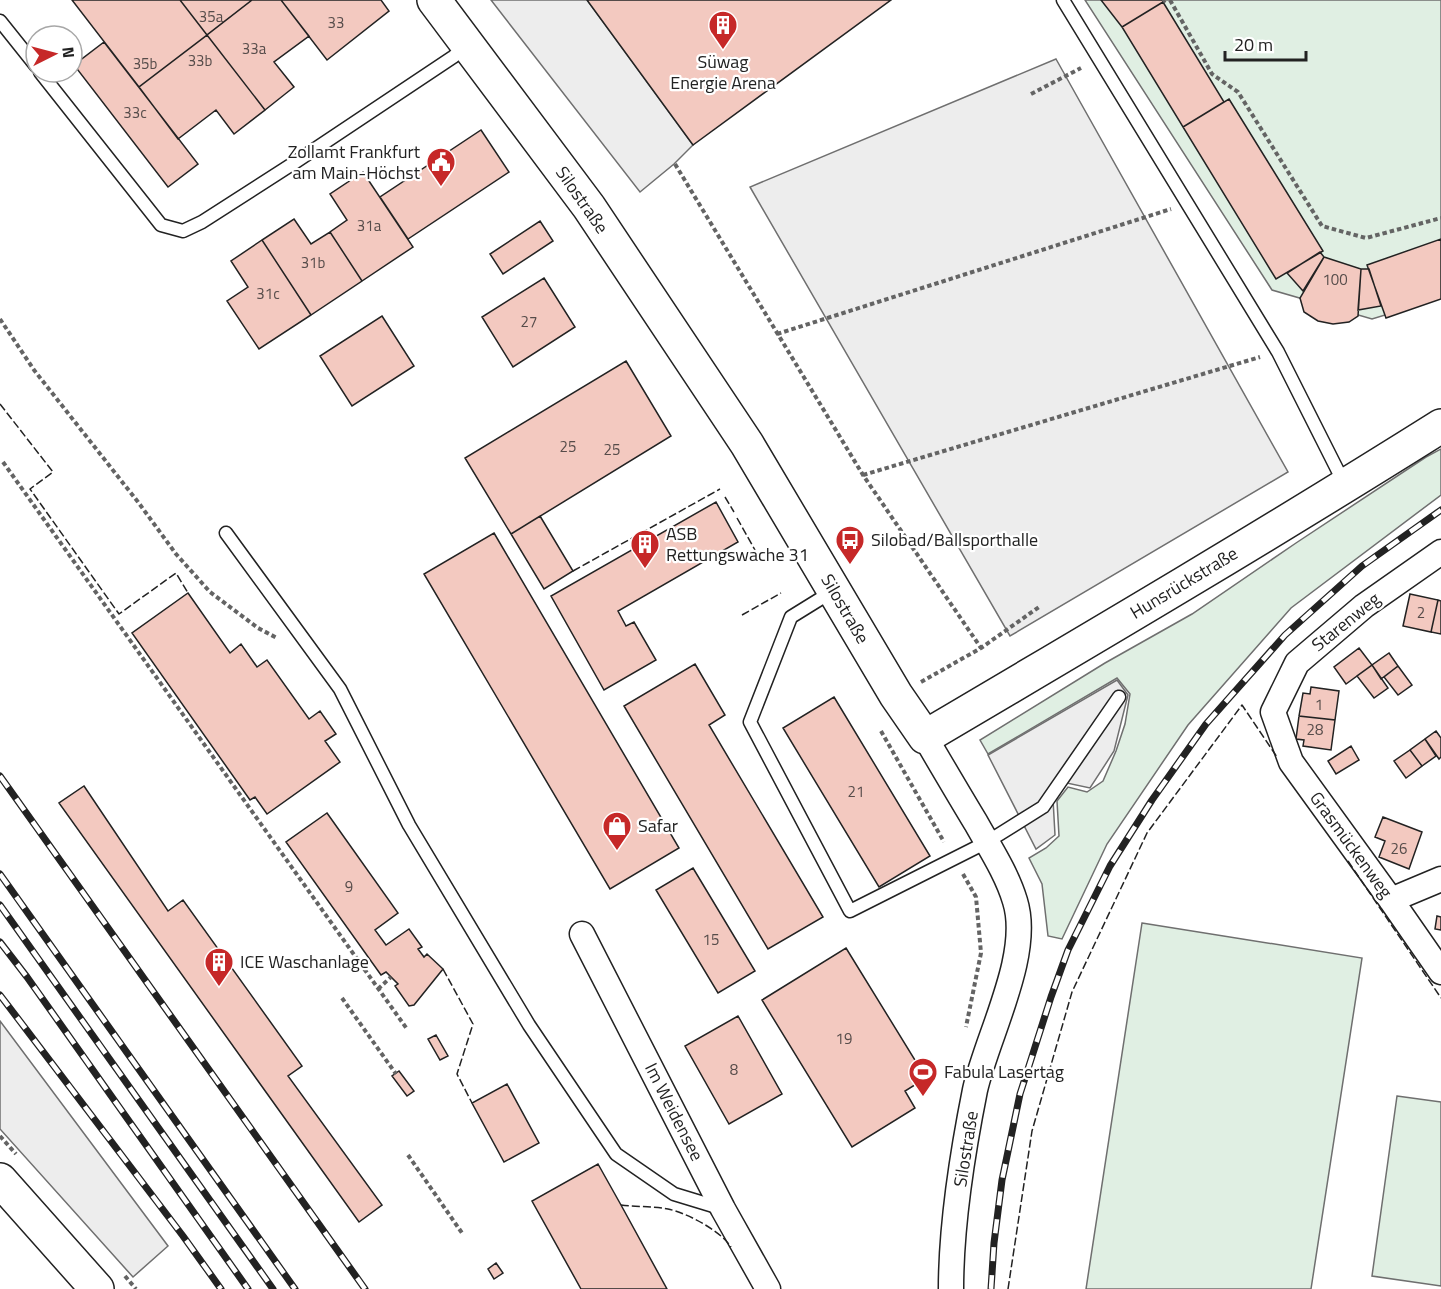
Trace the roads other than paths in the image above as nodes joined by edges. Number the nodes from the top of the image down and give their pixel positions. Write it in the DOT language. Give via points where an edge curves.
graph roads {
  1 [pos="434,0"];
  2 [pos="1063,0"];
  3 [pos="0,21"];
  4 [pos="468,45"];
  5 [pos="24,51"];
  6 [pos="49,84"];
  7 [pos="1441,426"];
  8 [pos="1346,486"];
  9 [pos="226,532"];
  10 [pos="1439,556"];
  11 [pos="834,591"];
  12 [pos="1119,697"];
  13 [pos="1273,712"];
  14 [pos="925,737"];
  15 [pos="987,842"];
  16 [pos="1441,879"];
  17 [pos="1391,900"];
  18 [pos="582,934"];
  19 [pos="1441,972"];
  20 [pos="0,1180"];
  21 [pos="723,1209"];
  22 [pos="97,1289"];
  23 [pos="768,1289"];
  24 [pos="951,1289"];
  1 -- 4 [label="main road, Silostraße"];
  2 -- 8 [label="lane" via="1278,352"];
  3 -- 5 [label="lane"];
  4 -- 6 [label="lane" via="297,161 183,231 161,225"];
  4 -- 11 [label="main road, Silostraße" via="589,207 747,444"];
  7 -- 8 [label="main road, Hunsrückstraße"];
  8 -- 14 [label="main road, Hunsrückstraße"];
  9 -- 21 [label="lane" via="340,689 409,825 529,1025 616,1154 674,1194"];
  10 -- 13 [label="street, Starenweg" via="1364,606 1297,663"];
  11 -- 14 [label="main road, Silostraße"];
  11 -- 15 [label="lane" via="791,617 750,722 850,911"];
  12 -- 15 [label="lane" via="1043,807"];
  13 -- 17 [label="street, Grasmückenweg" via="1291,762"];
  14 -- 15 [label="street, Silostraße"];
  15 -- 24 [label="street, Silostraße" via="1016,902 1017,950 976,1088 960,1180"];
  16 -- 17 [label="street"];
  17 -- 19 [label="street, Grasmückenweg"];
  18 -- 21 [label="street, Im Weidensee"];
  20 -- 22 [label="main road"];
  21 -- 23 [label="street, Im Weidensee"];
}
